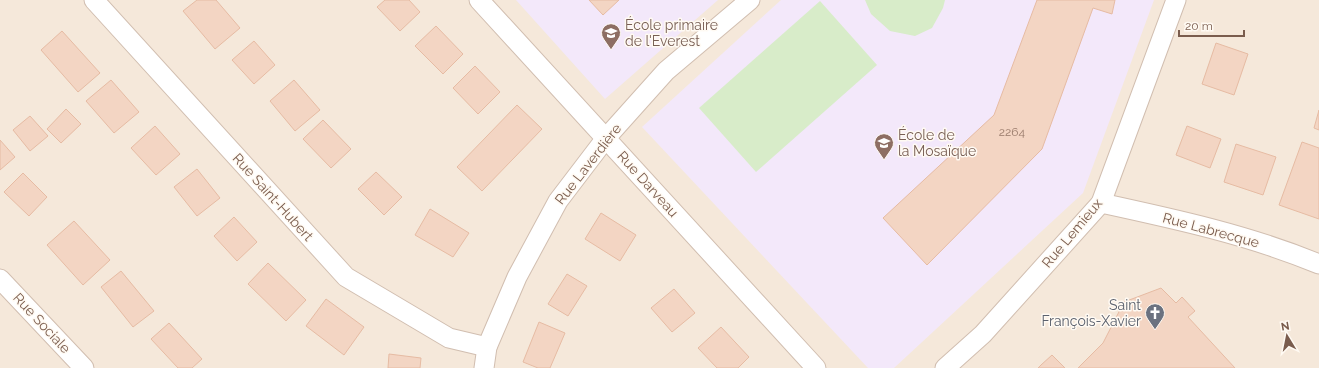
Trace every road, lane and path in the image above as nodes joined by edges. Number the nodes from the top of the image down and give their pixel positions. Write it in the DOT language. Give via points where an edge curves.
graph roads {
  1 [pos="94,0"];
  2 [pos="479,0"];
  3 [pos="750,0"];
  4 [pos="1176,0"];
  5 [pos="606,138"];
  6 [pos="1101,203"];
  7 [pos="1319,264"];
  8 [pos="0,278"];
  9 [pos="487,347"];
  10 [pos="84,368"];
  11 [pos="484,368"];
  12 [pos="816,368"];
  13 [pos="945,368"];
  1 -- 9 [label="street, Rue Saint-Hubert" via="346,277 449,338"];
  2 -- 5 [label="street, Rue Darveau"];
  3 -- 5 [label="street, Rue Laverdière" via="666,71"];
  4 -- 6 [label="street, Rue Lemieux"];
  5 -- 9 [label="street, Rue Laverdière" via="558,201 517,277"];
  5 -- 12 [label="street, Rue Darveau"];
  6 -- 7 [label="street, Rue Labrecque" via="1206,226 1293,253"];
  6 -- 13 [label="street, Rue Lemieux" via="983,334"];
  8 -- 10 [label="street, Rue Sociale"];
  9 -- 11 [label="street, Rue Laverdière"];
}
